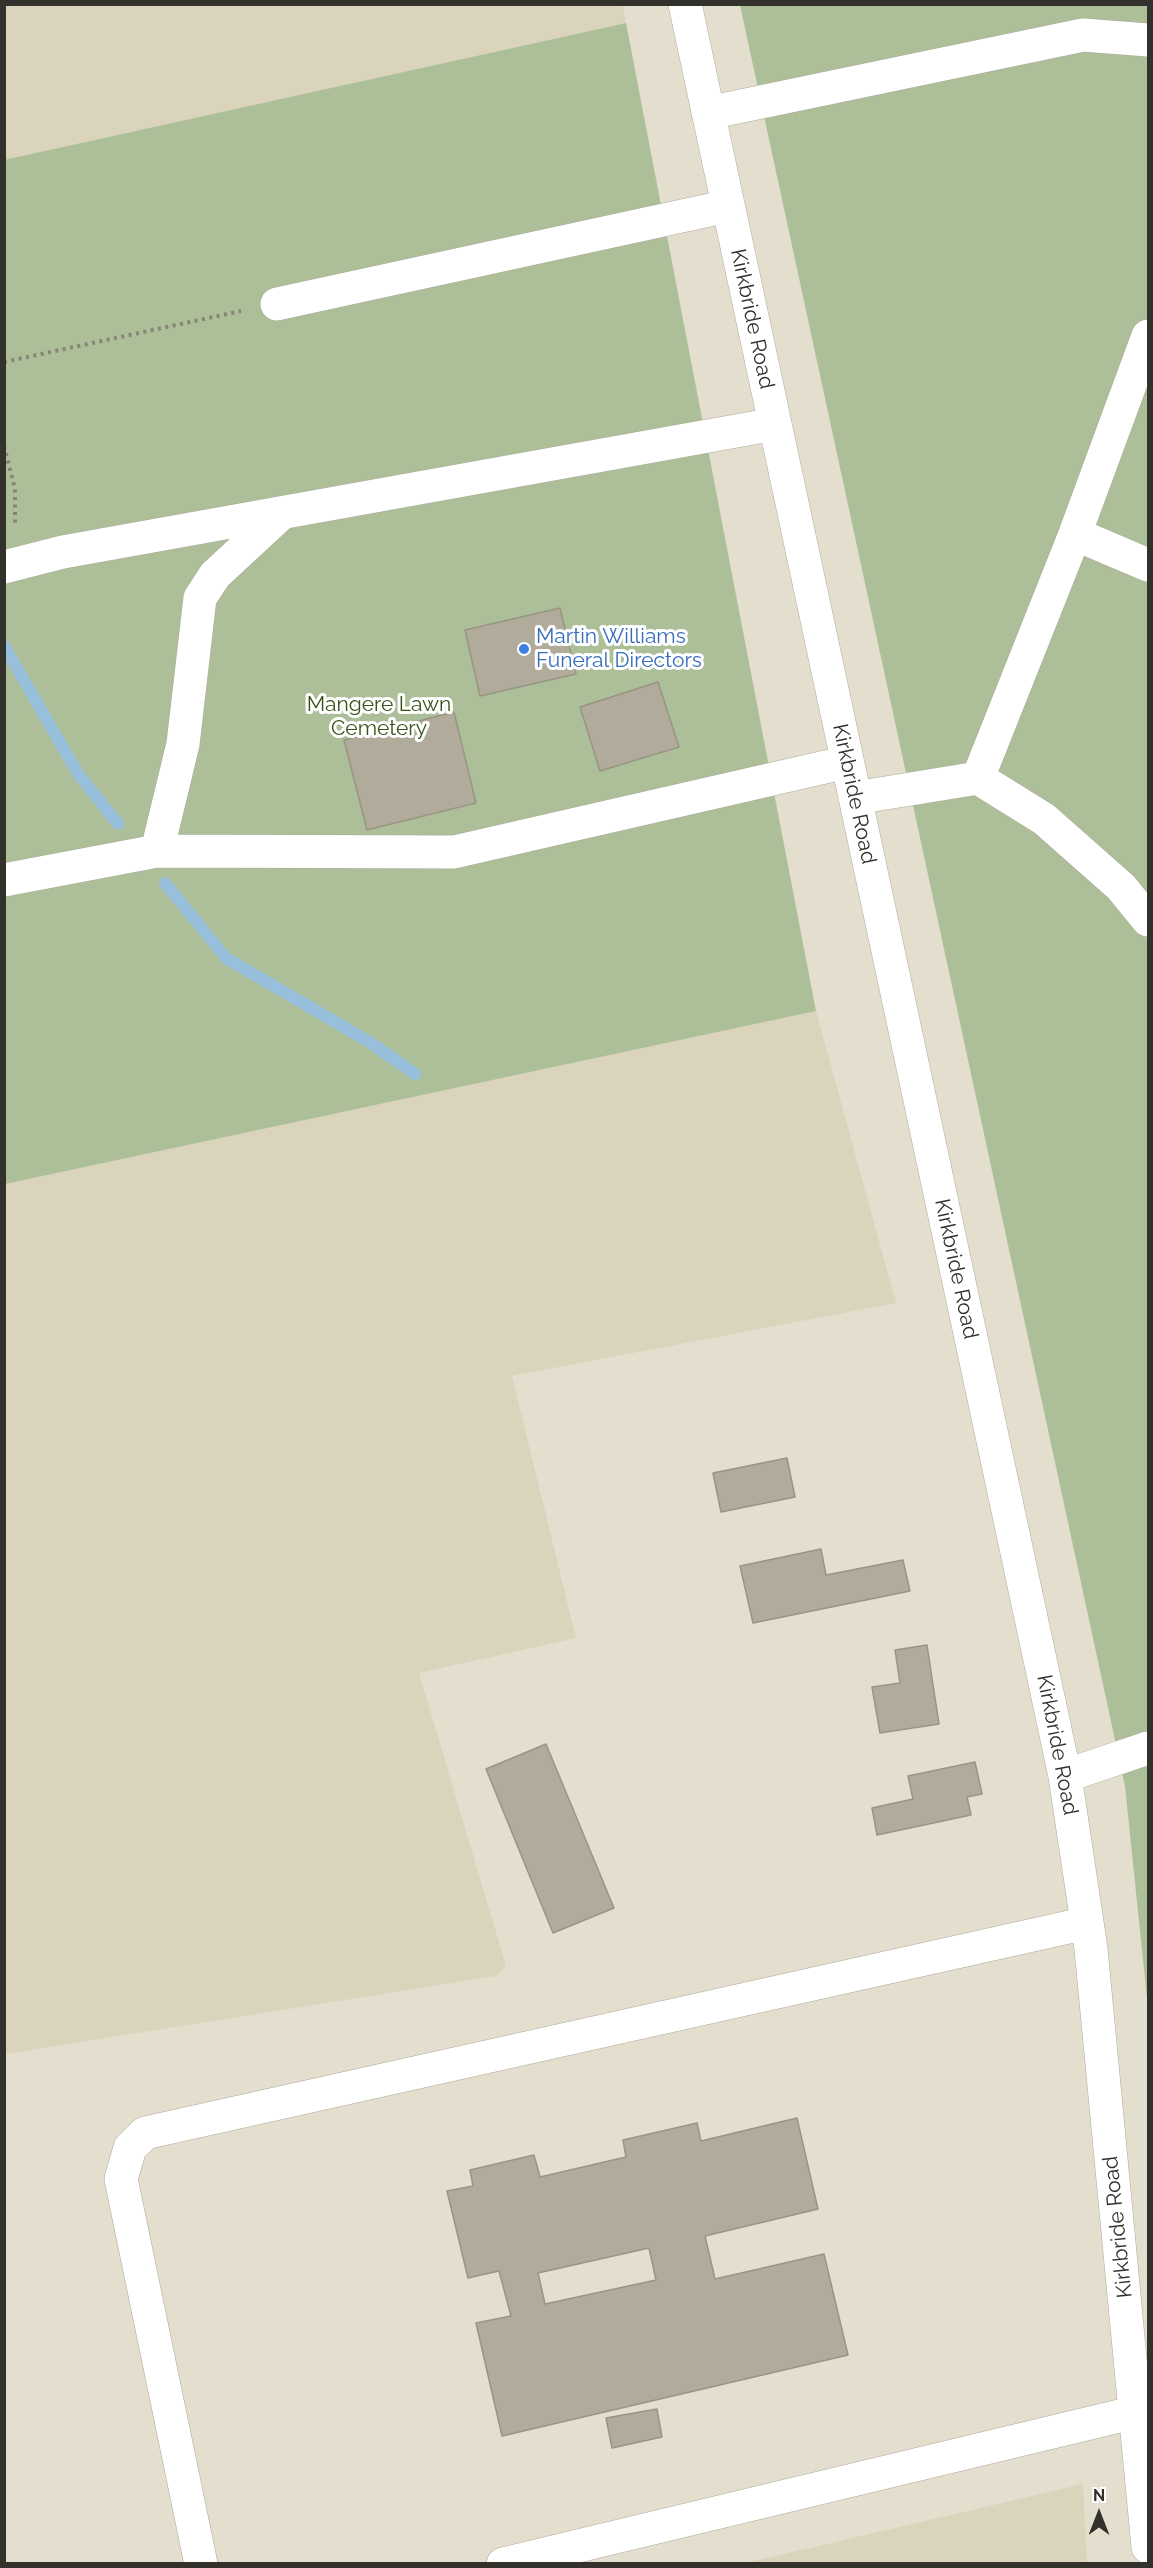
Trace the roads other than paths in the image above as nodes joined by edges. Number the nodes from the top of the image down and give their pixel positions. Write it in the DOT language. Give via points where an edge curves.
graph roads {
  1 [pos="685,4"];
  2 [pos="1149,40"];
  3 [pos="708,113"];
  4 [pos="728,206"];
  5 [pos="277,304"];
  6 [pos="1149,336"];
  7 [pos="775,424"];
  8 [pos="282,513"];
  9 [pos="1075,534"];
  10 [pos="1149,565"];
  11 [pos="8,567"];
  12 [pos="847,762"];
  13 [pos="978,778"];
  14 [pos="855,798"];
  15 [pos="157,851"];
  16 [pos="4,880"];
  17 [pos="1149,920"];
  18 [pos="1149,1748"];
  19 [pos="1065,1776"];
  20 [pos="1087,1923"];
  21 [pos="1136,2412"];
  22 [pos="1149,2547"];
  23 [pos="201,2564"];
  24 [pos="503,2564"];
  1 -- 3 [label="street, Kirkbride Road"];
  2 -- 3 [label="street" via="1083,35"];
  3 -- 4 [label="street, Kirkbride Road"];
  4 -- 5 [label="street"];
  4 -- 7 [label="street, Kirkbride Road"];
  6 -- 9 [label="street"];
  7 -- 8 [label="street"];
  7 -- 12 [label="street, Kirkbride Road"];
  8 -- 11 [label="street" via="63,552"];
  8 -- 15 [label="street" via="216,575 200,598 183,744"];
  9 -- 10 [label="street"];
  9 -- 13 [label="street"];
  12 -- 14 [label="street, Kirkbride Road"];
  12 -- 15 [label="street" via="454,852"];
  13 -- 14 [label="street"];
  13 -- 17 [label="street" via="1044,819 1121,887"];
  14 -- 19 [label="street, Kirkbride Road"];
  15 -- 16 [label="street"];
  18 -- 19 [label="street"];
  19 -- 20 [label="street, Kirkbride Road"];
  20 -- 21 [label="street, Kirkbride Road"];
  20 -- 23 [label="street" via="145,2133 130,2148 121,2179"];
  21 -- 22 [label="street, Kirkbride Road"];
  21 -- 24 [label="street"];
}
